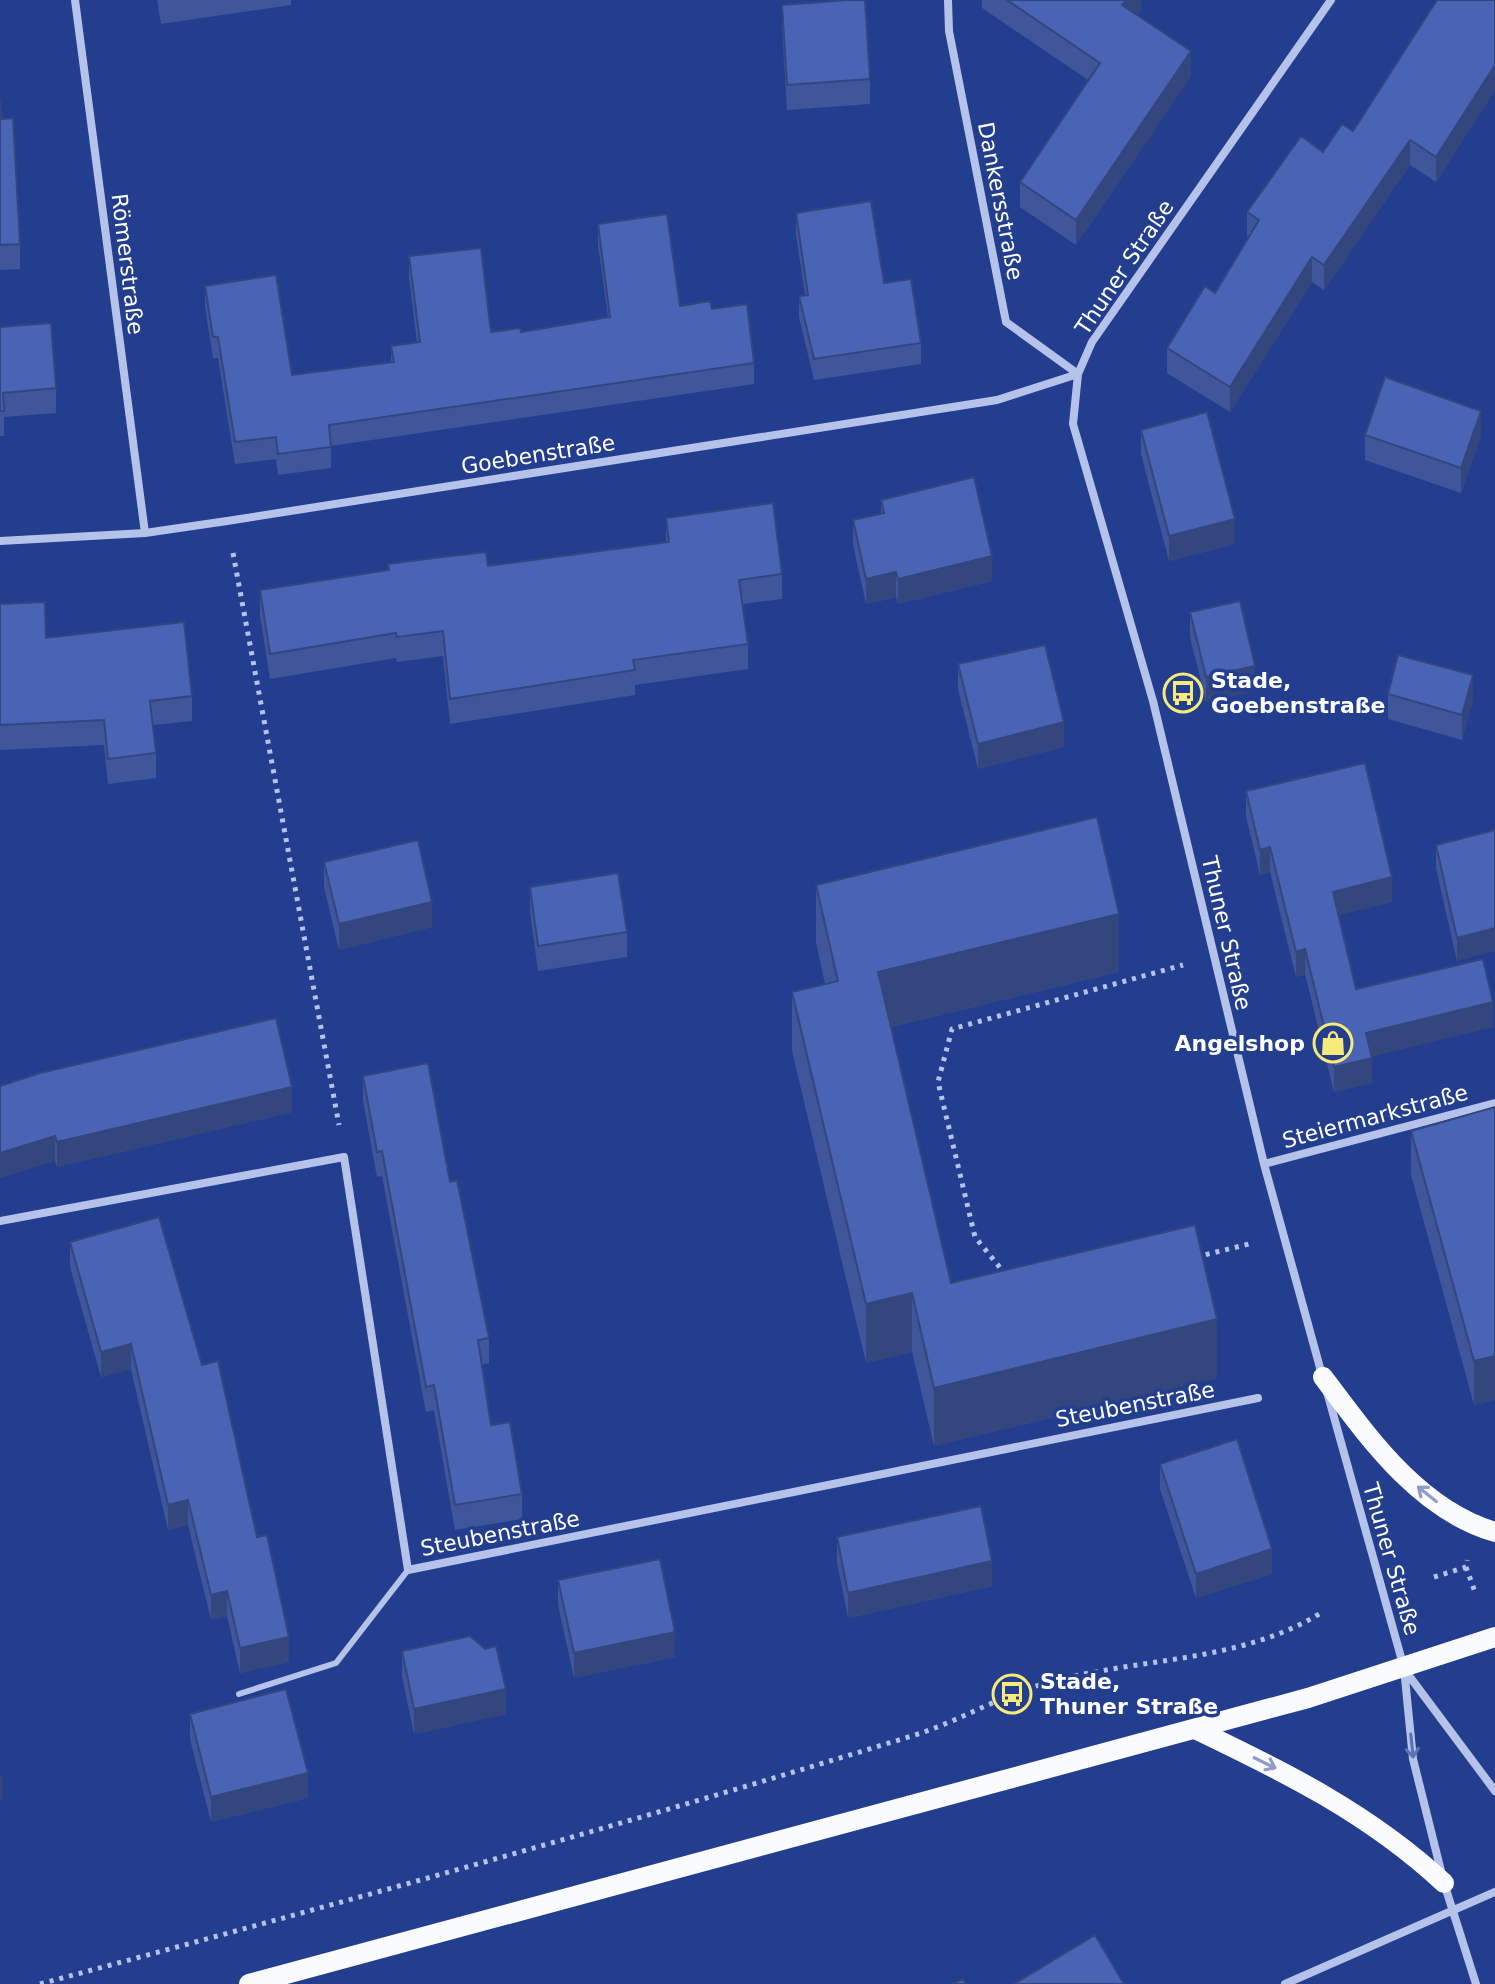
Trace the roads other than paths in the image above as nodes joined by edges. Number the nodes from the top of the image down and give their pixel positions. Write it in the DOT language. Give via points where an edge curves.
graph roads {
  1 [pos="75,0"];
  2 [pos="948,0"];
  3 [pos="1331,0"];
  4 [pos="1078,374"];
  5 [pos="145,533"];
  6 [pos="0,541"];
  7 [pos="1495,1103"];
  8 [pos="1264,1164"];
  9 [pos="0,1221"];
  10 [pos="1323,1377"];
  11 [pos="1258,1398"];
  12 [pos="1495,1532"];
  13 [pos="408,1570"];
  14 [pos="1495,1637"];
  15 [pos="1404,1668"];
  16 [pos="239,1694"];
  17 [pos="1195,1729"];
  18 [pos="1495,1791"];
  19 [pos="1444,1883"];
  20 [pos="1495,1892"];
  21 [pos="1452,1911"];
  22 [pos="249,1984"];
  23 [pos="1285,1984"];
  24 [pos="1476,1984"];
  1 -- 5 [label="street, Römerstraße"];
  2 -- 4 [label="street, Dankersstraße" via="949,31 1006,322"];
  3 -- 4 [label="street, Thuner Straße" via="1092,342"];
  4 -- 5 [label="street, Goebenstraße" via="997,400"];
  4 -- 8 [label="street, Thuner Straße" via="1073,424 1153,701"];
  5 -- 6 [label="street, Goebenstraße"];
  7 -- 8 [label="street, Steiermarkstraße"];
  8 -- 10 [label="street, Thuner Straße"];
  9 -- 13 [label="street, Steubenstraße" via="344,1157"];
  12 -- 10 [label="main road, one-way" via="1437,1502 1398,1470"];
  10 -- 15 [label="street, Thuner Straße"];
  11 -- 13 [label="street, Steubenstraße"];
  13 -- 16 [label="lane" via="336,1663"];
  14 -- 15 [label="main road"];
  15 -- 17 [label="main road"];
  15 -- 18 [label="street"];
  15 -- 19 [label="street, Thuner Straße, one-way" via="1413,1759"];
  17 -- 19 [label="main road, one-way" via="1346,1806 1404,1846"];
  17 -- 22 [label="main road"];
  19 -- 21 [label="street, Thuner Straße"];
  20 -- 21 [label="street"];
  21 -- 23 [label="street"];
  21 -- 24 [label="street, Thuner Straße"];
}
